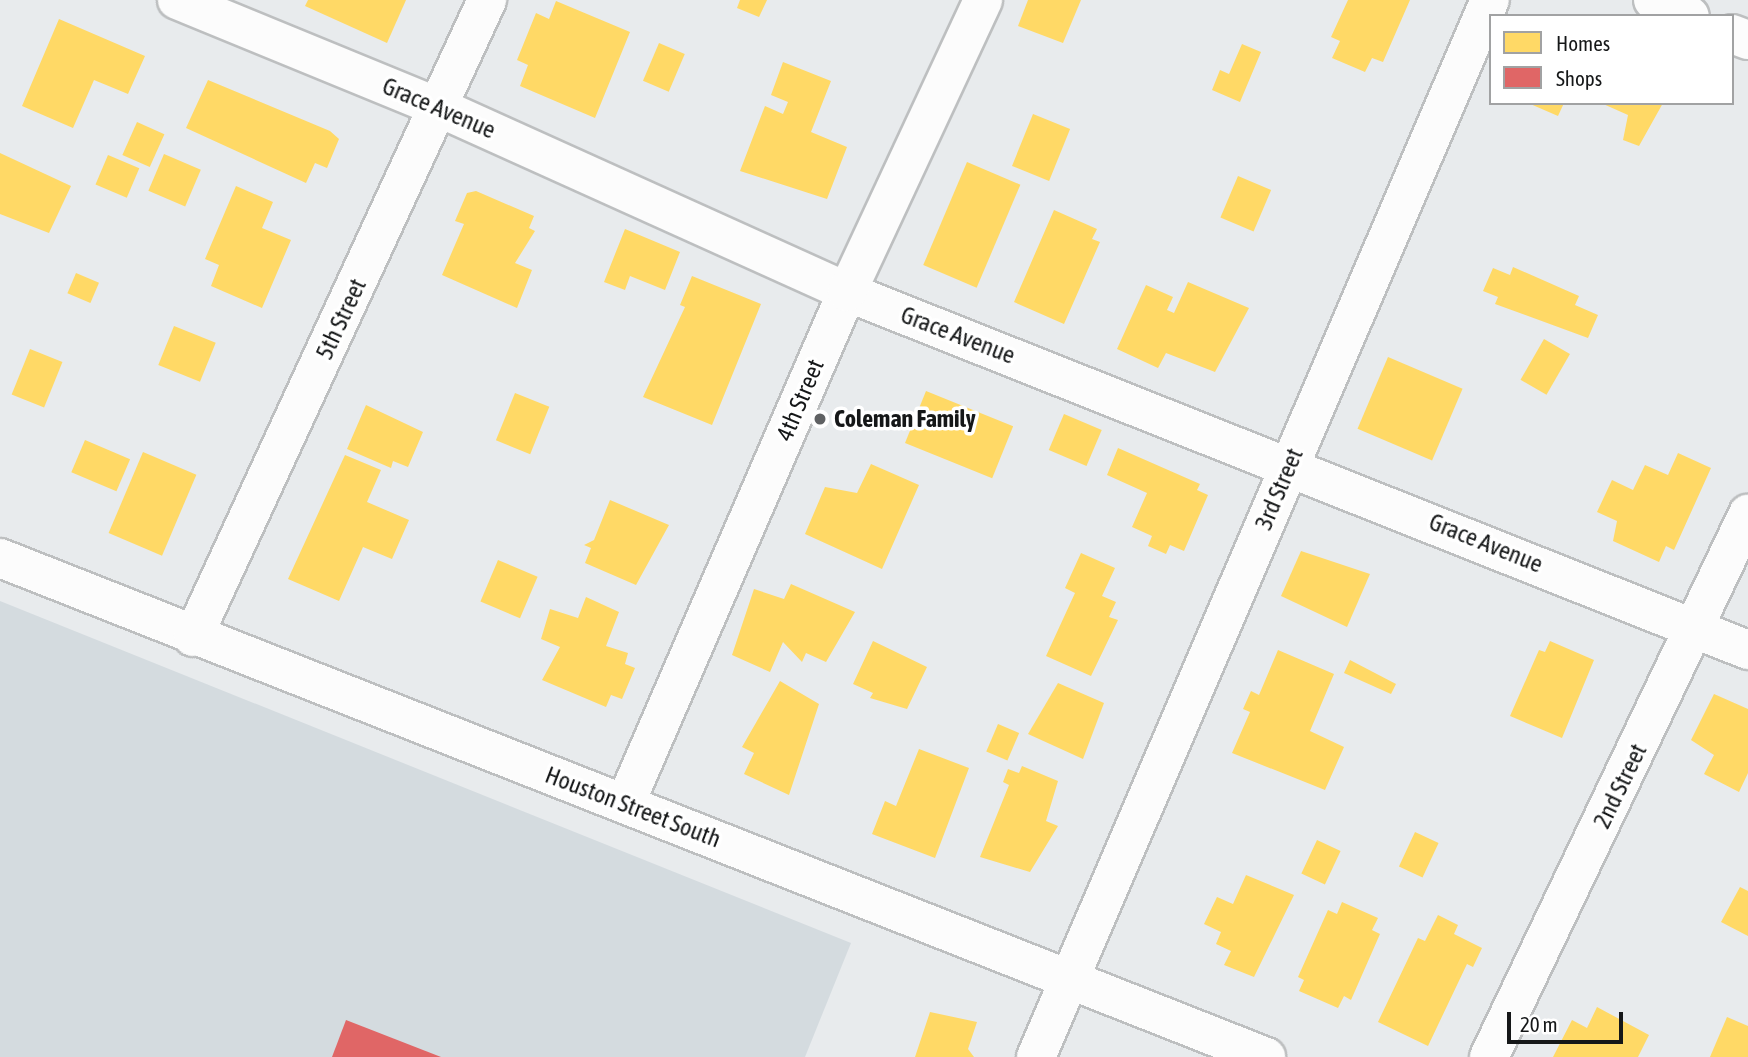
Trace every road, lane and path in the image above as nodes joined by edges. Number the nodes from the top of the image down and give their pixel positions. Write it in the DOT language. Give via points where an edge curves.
graph roads {
  1 [pos="177,0"];
  2 [pos="487,0"];
  3 [pos="983,0"];
  4 [pos="1490,0"];
  5 [pos="1653,0"];
  6 [pos="1685,14"];
  7 [pos="440,108"];
  8 [pos="847,292"];
  9 [pos="1290,463"];
  10 [pos="1748,514"];
  11 [pos="0,558"];
  12 [pos="1697,628"];
  13 [pos="193,637"];
  14 [pos="1748,650"];
  15 [pos="625,804"];
  16 [pos="1068,978"];
  17 [pos="1036,1057"];
  18 [pos="1266,1057"];
  19 [pos="1489,1057"];
  1 -- 7 [label="street, Grace Avenue"];
  2 -- 7 [label="street, 5th Street"];
  3 -- 8 [label="street, 4th Street"];
  4 -- 9 [label="street, 3rd Street"];
  5 -- 6 [label="street"];
  7 -- 8 [label="street, Grace Avenue"];
  7 -- 13 [label="street, 5th Street"];
  8 -- 9 [label="street, Grace Avenue"];
  8 -- 15 [label="street, 4th Street"];
  9 -- 12 [label="street, Grace Avenue"];
  9 -- 16 [label="street, 3rd Street"];
  10 -- 12 [label="street, 2nd Street"];
  11 -- 13 [label="street, Houston Street South"];
  12 -- 14 [label="street, Grace Avenue"];
  12 -- 19 [label="street, 2nd Street"];
  13 -- 15 [label="street, Houston Street South"];
  15 -- 16 [label="street, Houston Street South"];
  16 -- 17 [label="street, 3rd Street"];
  16 -- 18 [label="street, Houston Street South"];
}
